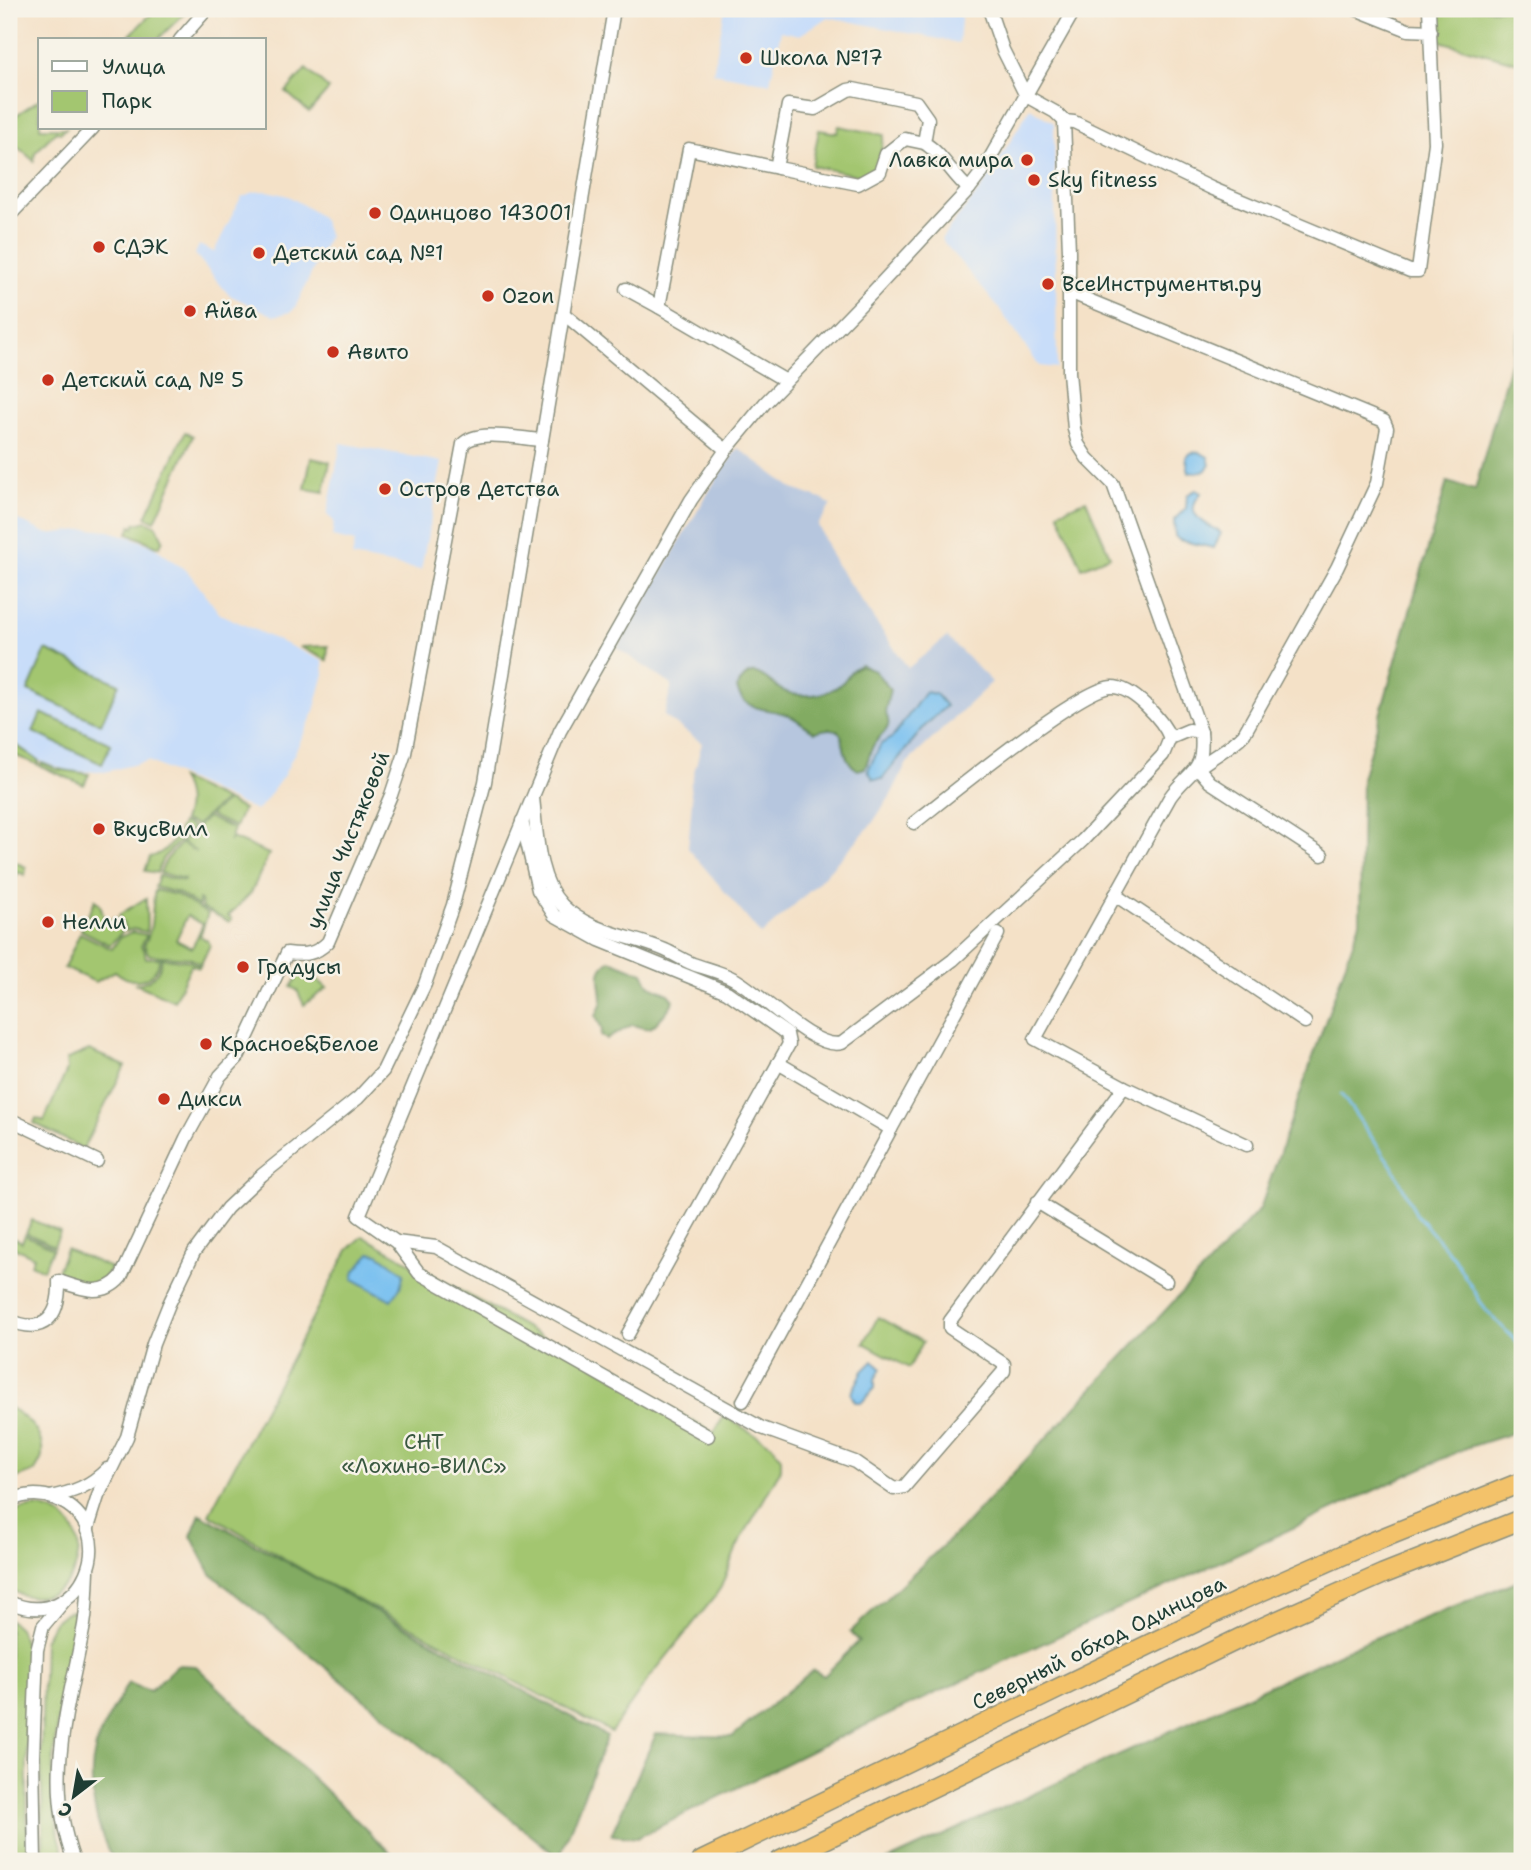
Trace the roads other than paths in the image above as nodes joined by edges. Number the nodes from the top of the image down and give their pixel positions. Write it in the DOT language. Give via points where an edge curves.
graph roads {
  1 [pos="207,9"];
  2 [pos="614,9"];
  3 [pos="989,9"];
  4 [pos="1075,9"];
  5 [pos="1356,9"];
  6 [pos="1429,9"];
  7 [pos="1431,31"];
  8 [pos="182,38"];
  9 [pos="1026,96"];
  10 [pos="1064,121"];
  11 [pos="91,130"];
  12 [pos="923,143"];
  13 [pos="778,167"];
  14 [pos="968,189"];
  15 [pos="9,216"];
  16 [pos="626,289"];
  17 [pos="1069,292"];
  18 [pos="659,307"];
  19 [pos="564,314"];
  20 [pos="786,381"];
  21 [pos="542,440"];
  22 [pos="726,450"];
  23 [pos="1201,732"];
  24 [pos="1170,738"];
  25 [pos="1198,768"];
  26 [pos="532,794"];
  27 [pos="522,821"];
  28 [pos="914,823"];
  29 [pos="1322,855"];
  30 [pos="1115,895"];
  31 [pos="998,934"];
  32 [pos="1305,1022"];
  33 [pos="778,1063"];
  34 [pos="1124,1087"];
  35 [pos="9,1119"];
  36 [pos="891,1129"];
  37 [pos="1247,1145"];
  38 [pos="97,1161"];
  39 [pos="1037,1202"];
  40 [pos="396,1242"];
  41 [pos="1166,1281"];
  42 [pos="9,1320"];
  43 [pos="628,1334"];
  44 [pos="743,1401"];
  45 [pos="708,1436"];
  46 [pos="115,1461"];
  47 [pos="1522,1482"];
  48 [pos="49,1497"];
  49 [pos="9,1501"];
  50 [pos="1522,1518"];
  51 [pos="88,1531"];
  52 [pos="88,1571"];
  53 [pos="65,1600"];
  54 [pos="9,1602"];
  55 [pos="35,1861"];
  56 [pos="74,1861"];
  57 [pos="702,1861"];
  58 [pos="780,1861"];
  1 -- 8 [label="street"];
  2 -- 19 [label="street"];
  3 -- 9 [label="street"];
  4 -- 9 [label="street"];
  5 -- 7 [label="street" via="1408,30"];
  6 -- 7 [label="street"];
  7 -- 10 [label="street" via="1435,144 1418,271 1211,188"];
  9 -- 10 [label="street"];
  9 -- 14 [label="street"];
  10 -- 17 [label="street"];
  11 -- 15 [label="street"];
  12 -- 13 [label="street" via="905,139 886,154 880,172 858,184"];
  12 -- 13 [label="street" via="928,120 916,102 850,89 815,109 788,105"];
  12 -- 14 [label="street"];
  13 -- 18 [label="street" via="689,149"];
  14 -- 20 [label="street"];
  16 -- 18 [label="street"];
  17 -- 23 [label="street" via="1069,372 1076,436 1087,458 1113,484"];
  17 -- 25 [label="street" via="1384,421 1387,428 1377,483 1338,568 1244,734"];
  18 -- 20 [label="street"];
  19 -- 21 [label="street"];
  19 -- 22 [label="street"];
  20 -- 22 [label="street"];
  21 -- 42 [label="street, улица Чистяковой" via="482,435 463,444 405,753 328,943 304,955 287,953 238,1057 220,1076 186,1138 115,1284 95,1291 59,1281 55,1312 44,1324 29,1326"];
  21 -- 46 [label="street" via="485,782 453,905 425,984 383,1071 358,1098 227,1208 194,1252 153,1344 127,1437"];
  22 -- 26 [label="street" via="691,500 572,709"];
  23 -- 24 [label="street" via="1189,730"];
  23 -- 25 [label="street"];
  24 -- 26 [label="street" via="1163,755 1083,840 953,960 836,1044 824,1042 784,1017 738,981 589,923 562,906 546,877"];
  24 -- 28 [label="street" via="1140,699 1114,687 1098,689 1052,718"];
  25 -- 29 [label="street" via="1210,782"];
  25 -- 30 [label="street" via="1170,797"];
  26 -- 27 [label="street"];
  27 -- 33 [label="street" via="538,890 554,915 598,940 727,992 787,1034 789,1044"];
  27 -- 40 [label="street" via="359,1216"];
  30 -- 32 [label="street"];
  30 -- 34 [label="street" via="1035,1040"];
  31 -- 36 [label="street"];
  33 -- 36 [label="street"];
  33 -- 43 [label="street"];
  34 -- 37 [label="street"];
  34 -- 39 [label="street"];
  35 -- 38 [label="street"];
  36 -- 44 [label="street"];
  39 -- 40 [label="street" via="950,1321 950,1328 1003,1364 1004,1371 904,1487 894,1489 855,1462 762,1428 436,1247"];
  39 -- 41 [label="street"];
  40 -- 45 [label="street" via="419,1273"];
  46 -- 48 [label="street" via="83,1488"];
  46 -- 51 [label="street"];
  47 -- 57 [label="highway, Северный обход Одинцова" via="1241,1600"];
  48 -- 49 [label="street" via="31,1495"];
  48 -- 51 [label="street" via="68,1506"];
  50 -- 58 [label="highway" via="1255,1631"];
  51 -- 52 [label="street"];
  52 -- 53 [label="street"];
  52 -- 56 [label="street" via="84,1622 58,1761 62,1820"];
  53 -- 54 [label="street" via="38,1609"];
  53 -- 55 [label="street" via="43,1626 37,1650"];
}
